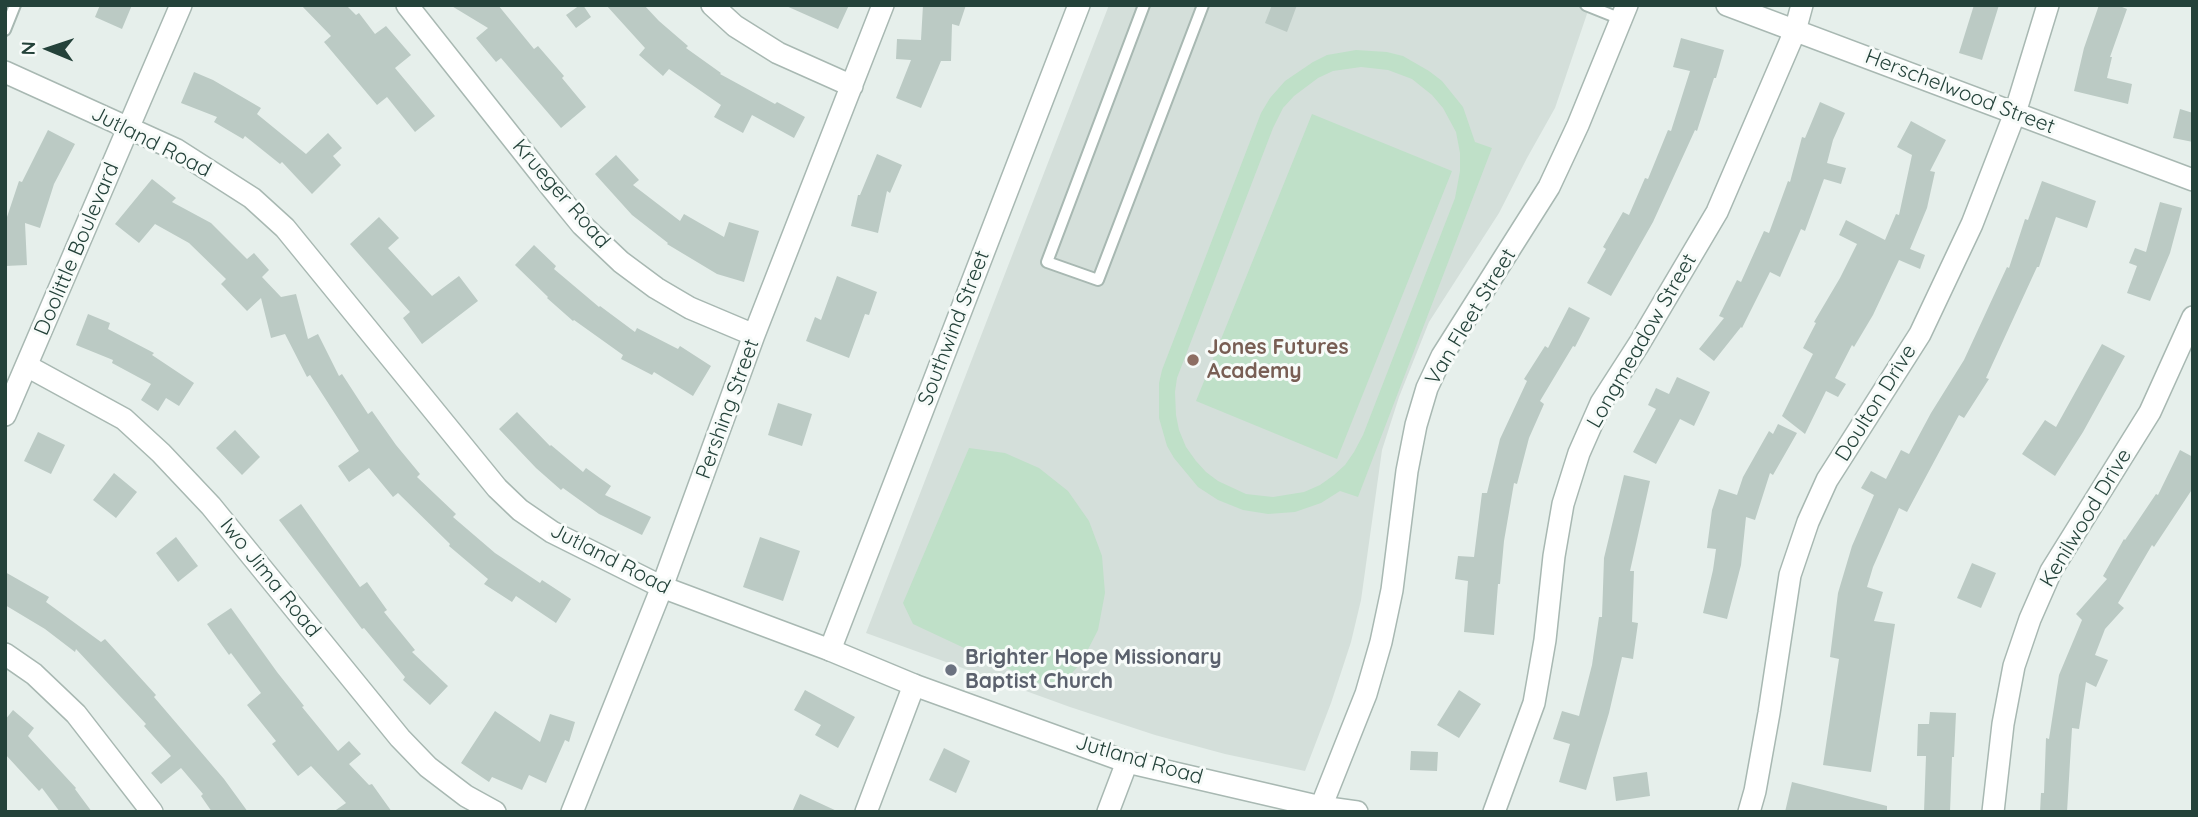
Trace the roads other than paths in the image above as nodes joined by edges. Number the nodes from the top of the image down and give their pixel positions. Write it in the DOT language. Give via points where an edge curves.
graph roads {
  1 [pos="15,5"];
  2 [pos="181,5"];
  3 [pos="407,5"];
  4 [pos="712,5"];
  5 [pos="883,5"];
  6 [pos="1079,5"];
  7 [pos="1144,5"];
  8 [pos="1203,5"];
  9 [pos="1586,5"];
  10 [pos="1727,5"];
  11 [pos="1802,5"];
  12 [pos="2048,5"];
  13 [pos="1624,12"];
  14 [pos="5,30"];
  15 [pos="1795,31"];
  16 [pos="5,72"];
  17 [pos="852,86"];
  18 [pos="2015,113"];
  19 [pos="128,129"];
  20 [pos="2193,180"];
  21 [pos="2193,317"];
  22 [pos="754,335"];
  23 [pos="27,366"];
  24 [pos="5,415"];
  25 [pos="662,587"];
  26 [pos="830,650"];
  27 [pos="5,654"];
  28 [pos="914,685"];
  29 [pos="1127,762"];
  30 [pos="1321,807"];
  31 [pos="152,812"];
  32 [pos="495,812"];
  33 [pos="572,812"];
  34 [pos="866,812"];
  35 [pos="1108,812"];
  36 [pos="1357,812"];
  37 [pos="1494,812"];
  38 [pos="1749,812"];
  39 [pos="1993,812"];
  1 -- 14 [label="lane"];
  2 -- 19 [label="street, Doolittle Boulevard"];
  3 -- 22 [label="street, Krueger Road" via="559,197 621,262 690,309"];
  4 -- 17 [label="street" via="778,53"];
  5 -- 17 [label="street, Pershing Street"];
  6 -- 26 [label="street, Southwind Street"];
  7 -- 8 [label="lane" via="1047,262 1098,280"];
  9 -- 13 [label="lane"];
  10 -- 15 [label="street, Herschelwood Street"];
  11 -- 15 [label="street, Longmeadow Street"];
  12 -- 18 [label="street, Doulton Drive"];
  13 -- 30 [label="street, Van Fleet Street" via="1549,187 1442,356 1427,388 1406,471 1381,642 1366,694"];
  15 -- 18 [label="street, Herschelwood Street"];
  15 -- 37 [label="street, Longmeadow Street" via="1717,212 1601,403 1579,453 1563,504 1534,703"];
  16 -- 19 [label="street, Jutland Road"];
  17 -- 22 [label="street, Pershing Street"];
  18 -- 20 [label="street, Herschelwood Street"];
  18 -- 38 [label="street, Doulton Drive" via="1972,224 1920,334 1828,480 1808,522 1790,575"];
  19 -- 23 [label="street, Doolittle Boulevard"];
  19 -- 25 [label="street, Jutland Road" via="177,150 214,173 252,198 285,228 520,510 552,532"];
  21 -- 39 [label="street, Kenilwood Drive" via="2150,412 2050,571 2030,619 2014,666"];
  22 -- 25 [label="street, Pershing Street"];
  23 -- 24 [label="street, Doolittle Boulevard"];
  23 -- 32 [label="street, Iwo Jima Road" via="124,419 161,453 211,506 400,738 428,768"];
  25 -- 26 [label="street, Jutland Road"];
  25 -- 33 [label="street, Pershing Street"];
  26 -- 28 [label="street, Jutland Road"];
  27 -- 31 [label="street" via="76,714"];
  28 -- 29 [label="street, Jutland Road"];
  28 -- 34 [label="street"];
  29 -- 30 [label="street, Jutland Road"];
  29 -- 35 [label="street"];
  30 -- 36 [label="street, Jutland Road"];
}
